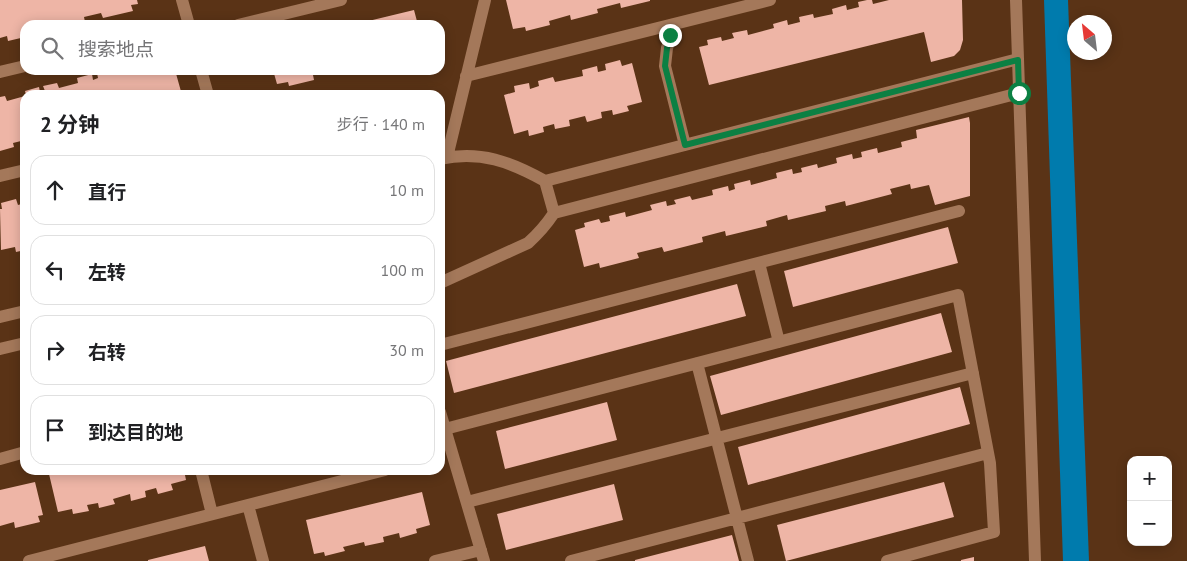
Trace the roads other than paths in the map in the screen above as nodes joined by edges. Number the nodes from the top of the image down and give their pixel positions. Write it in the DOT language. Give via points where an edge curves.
graph roads {
  1 [pos="182,0"];
  2 [pos="341,0"];
  3 [pos="485,0"];
  4 [pos="770,0"];
  5 [pos="1016,0"];
  6 [pos="188,20"];
  7 [pos="259,20"];
  8 [pos="675,24"];
  9 [pos="1018,60"];
  10 [pos="20,67"];
  11 [pos="0,72"];
  12 [pos="202,75"];
  13 [pos="466,76"];
  14 [pos="207,90"];
  15 [pos="1019,93"];
  16 [pos="685,145"];
  17 [pos="445,151"];
  18 [pos="445,158"];
  19 [pos="20,171"];
  20 [pos="0,176"];
  21 [pos="545,181"];
  22 [pos="959,211"];
  23 [pos="554,213"];
  24 [pos="759,263"];
  25 [pos="445,281"];
  26 [pos="20,312"];
  27 [pos="0,317"];
  28 [pos="778,342"];
  29 [pos="20,344"];
  30 [pos="445,344"];
  31 [pos="0,350"];
  32 [pos="697,363"];
  33 [pos="973,373"];
  34 [pos="445,429"];
  35 [pos="716,438"];
  36 [pos="20,453"];
  37 [pos="988,453"];
  38 [pos="446,454"];
  39 [pos="0,459"];
  40 [pos="202,475"];
  41 [pos="365,475"];
  42 [pos="467,502"];
  43 [pos="248,505"];
  44 [pos="212,514"];
  45 [pos="737,518"];
  46 [pos="482,555"];
  47 [pos="29,561"];
  48 [pos="263,561"];
  49 [pos="435,561"];
  50 [pos="571,561"];
  51 [pos="748,561"];
  52 [pos="887,561"];
  53 [pos="1035,561"];
  1 -- 6 [label="street"];
  2 -- 7 [label="street"];
  3 -- 13 [label="street"];
  4 -- 8 [label="street"];
  5 -- 9 [label="street"];
  8 -- 13 [label="street"];
  8 -- 16 [label="street" via="665,66"];
  9 -- 15 [label="street"];
  9 -- 16 [label="street"];
  10 -- 11 [label="street"];
  12 -- 14 [label="street"];
  13 -- 17 [label="street"];
  15 -- 23 [label="street"];
  15 -- 53 [label="street"];
  16 -- 21 [label="street"];
  18 -- 21 [label="street" via="485,157 504,161"];
  19 -- 20 [label="street"];
  21 -- 23 [label="street"];
  22 -- 24 [label="street"];
  23 -- 25 [label="street" via="528,243"];
  24 -- 28 [label="street"];
  24 -- 30 [label="street"];
  26 -- 27 [label="street"];
  28 -- 32 [label="street"];
  28 -- 33 [label="street" via="958,295"];
  29 -- 31 [label="street"];
  32 -- 34 [label="street"];
  32 -- 35 [label="street"];
  33 -- 35 [label="street"];
  33 -- 37 [label="street"];
  34 -- 38 [label="street"];
  35 -- 42 [label="street"];
  35 -- 45 [label="street"];
  36 -- 39 [label="street"];
  37 -- 45 [label="street"];
  37 -- 52 [label="street" via="994,532"];
  38 -- 42 [label="street"];
  40 -- 44 [label="street"];
  41 -- 43 [label="street"];
  42 -- 46 [label="street"];
  43 -- 44 [label="street"];
  43 -- 48 [label="street"];
  44 -- 47 [label="street"];
  45 -- 50 [label="street"];
  45 -- 51 [label="street"];
  46 -- 49 [label="street"];
}
